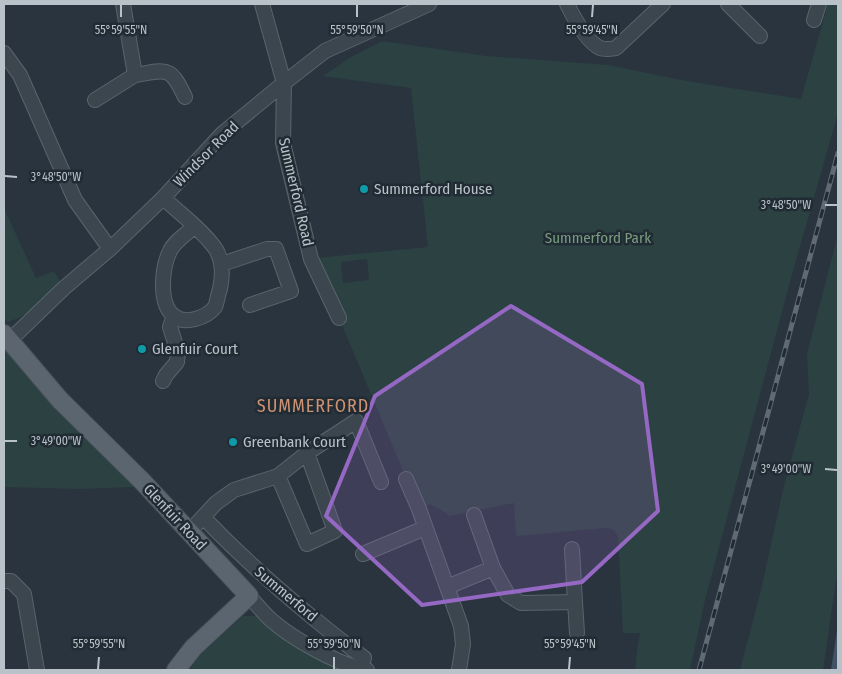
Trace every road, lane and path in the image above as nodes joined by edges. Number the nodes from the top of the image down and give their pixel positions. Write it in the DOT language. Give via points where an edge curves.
graph roads {
  1 [pos="123,4"];
  2 [pos="262,4"];
  3 [pos="429,4"];
  4 [pos="567,4"];
  5 [pos="663,4"];
  6 [pos="728,4"];
  7 [pos="819,4"];
  8 [pos="814,20"];
  9 [pos="760,36"];
  10 [pos="4,53"];
  11 [pos="135,75"];
  12 [pos="284,83"];
  13 [pos="184,97"];
  14 [pos="95,100"];
  15 [pos="163,198"];
  16 [pos="194,227"];
  17 [pos="110,249"];
  18 [pos="222,264"];
  19 [pos="250,306"];
  20 [pos="174,316"];
  21 [pos="339,318"];
  22 [pos="6,337"];
  23 [pos="163,381"];
  24 [pos="307,453"];
  25 [pos="278,476"];
  26 [pos="406,479"];
  27 [pos="381,482"];
  28 [pos="474,515"];
  29 [pos="203,517"];
  30 [pos="425,528"];
  31 [pos="189,532"];
  32 [pos="572,549"];
  33 [pos="363,554"];
  34 [pos="493,568"];
  35 [pos="4,580"];
  36 [pos="446,587"];
  37 [pos="249,596"];
  38 [pos="575,602"];
  39 [pos="577,633"];
  40 [pos="37,670"];
  41 [pos="176,670"];
  42 [pos="364,670"];
  43 [pos="459,670"];
  1 -- 11 [label="street"];
  2 -- 12 [label="street, Summerford Road"];
  3 -- 12 [label="street, Windsor Road" via="325,51"];
  4 -- 5 [label="street" via="593,43 607,50 616,48"];
  6 -- 9 [label="street"];
  7 -- 8 [label="street"];
  10 -- 17 [label="street" via="20,75 75,200"];
  11 -- 13 [label="street" via="168,72 176,78"];
  11 -- 14 [label="street"];
  12 -- 15 [label="street, Windsor Road" via="222,134"];
  12 -- 21 [label="street, Summerford Road" via="283,143 311,259"];
  15 -- 16 [label="street"];
  15 -- 17 [label="street, Windsor Road"];
  16 -- 18 [label="street" via="216,249"];
  16 -- 20 [label="street" via="170,249 166,259 164,303"];
  17 -- 22 [label="street, Windsor Road"];
  18 -- 19 [label="street" via="276,249 297,290"];
  18 -- 20 [label="street" via="215,306 203,316 186,320"];
  20 -- 23 [label="street" via="170,327 178,352 177,362"];
  22 -- 31 [label="main road, Glenfuir Road" via="60,400"];
  24 -- 25 [label="street"];
  24 -- 25 [label="street" via="335,531 307,544"];
  24 -- 27 [label="street" via="356,421"];
  25 -- 29 [label="street" via="234,490"];
  26 -- 30 [label="street"];
  28 -- 34 [label="street"];
  29 -- 31 [label="street"];
  29 -- 42 [label="street, Summerford" via="276,587 364,658"];
  30 -- 33 [label="street"];
  30 -- 36 [label="street"];
  31 -- 37 [label="main road, Glenfuir Road"];
  32 -- 38 [label="street"];
  34 -- 36 [label="street"];
  34 -- 38 [label="street" via="508,595 521,603"];
  35 -- 40 [label="street" via="11,581 24,594"];
  36 -- 43 [label="street" via="461,626 463,644"];
  37 -- 41 [label="main road" via="193,648"];
  37 -- 42 [label="street, Glenfuir Road" via="270,619 294,637 324,654"];
  38 -- 39 [label="street"];
}
